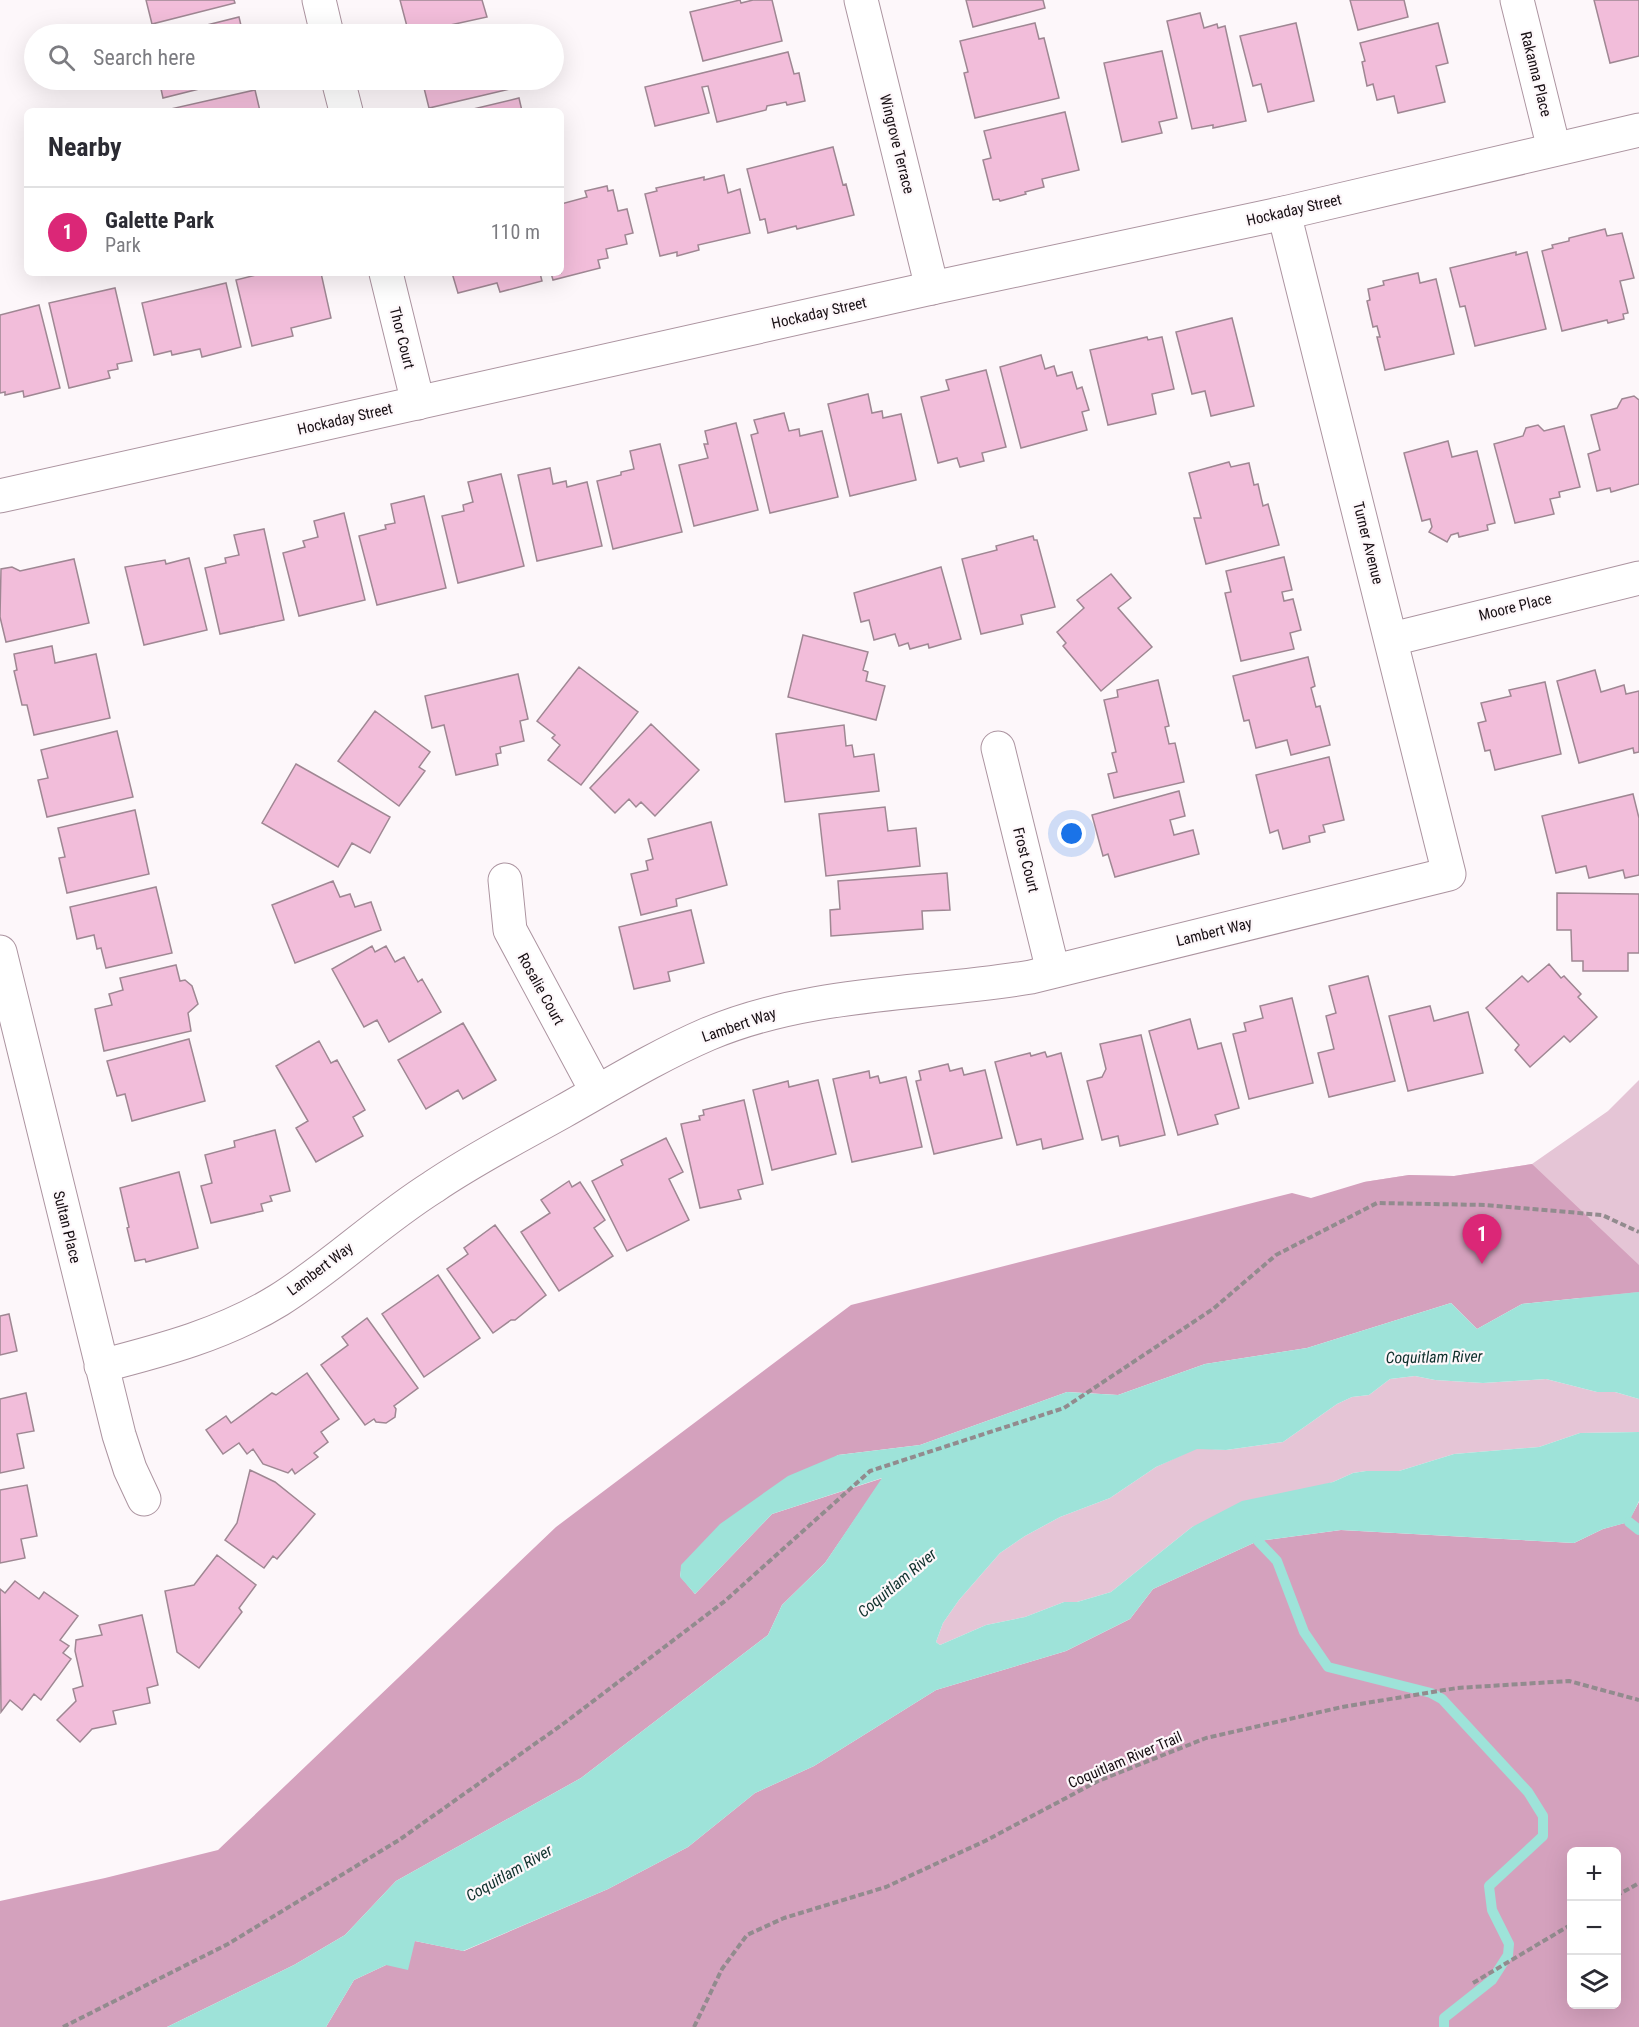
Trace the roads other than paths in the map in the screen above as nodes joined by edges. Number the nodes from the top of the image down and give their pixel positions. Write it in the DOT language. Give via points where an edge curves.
graph roads {
  1 [pos="319,0"];
  2 [pos="861,0"];
  3 [pos="1517,0"];
  4 [pos="325,24"];
  5 [pos="341,90"];
  6 [pos="345,108"];
  7 [pos="1639,130"];
  8 [pos="1554,149"];
  9 [pos="1284,213"];
  10 [pos="387,276"];
  11 [pos="932,288"];
  12 [pos="418,403"];
  13 [pos="0,496"];
  14 [pos="1639,578"];
  15 [pos="1392,639"];
  16 [pos="998,748"];
  17 [pos="1449,874"];
  18 [pos="504,880"];
  19 [pos="0,952"];
  20 [pos="1053,971"];
  21 [pos="597,1092"];
  22 [pos="101,1366"];
  23 [pos="144,1499"];
  1 -- 4 [label="street"];
  2 -- 11 [label="street, Wingrove Terrace"];
  3 -- 8 [label="street, Rakanna Place"];
  5 -- 6 [label="street"];
  7 -- 8 [label="street, Hockaday Street"];
  8 -- 9 [label="street, Hockaday Street"];
  9 -- 11 [label="street, Hockaday Street"];
  9 -- 15 [label="street, Turner Avenue"];
  10 -- 12 [label="street, Thor Court"];
  11 -- 12 [label="street, Hockaday Street"];
  12 -- 13 [label="street, Hockaday Street"];
  14 -- 15 [label="street, Moore Place"];
  15 -- 17 [label="street, Turner Avenue"];
  16 -- 20 [label="street, Frost Court"];
  17 -- 20 [label="street, Lambert Way"];
  18 -- 21 [label="street, Rosalie Court" via="510,930"];
  19 -- 22 [label="street, Sultan Place"];
  20 -- 21 [label="street, Lambert Way" via="983,985 828,1001 751,1018 686,1045"];
  21 -- 22 [label="street, Lambert Way" via="434,1186 300,1286 258,1311 190,1341"];
  22 -- 23 [label="street, Sultan Place" via="124,1452"];
}
